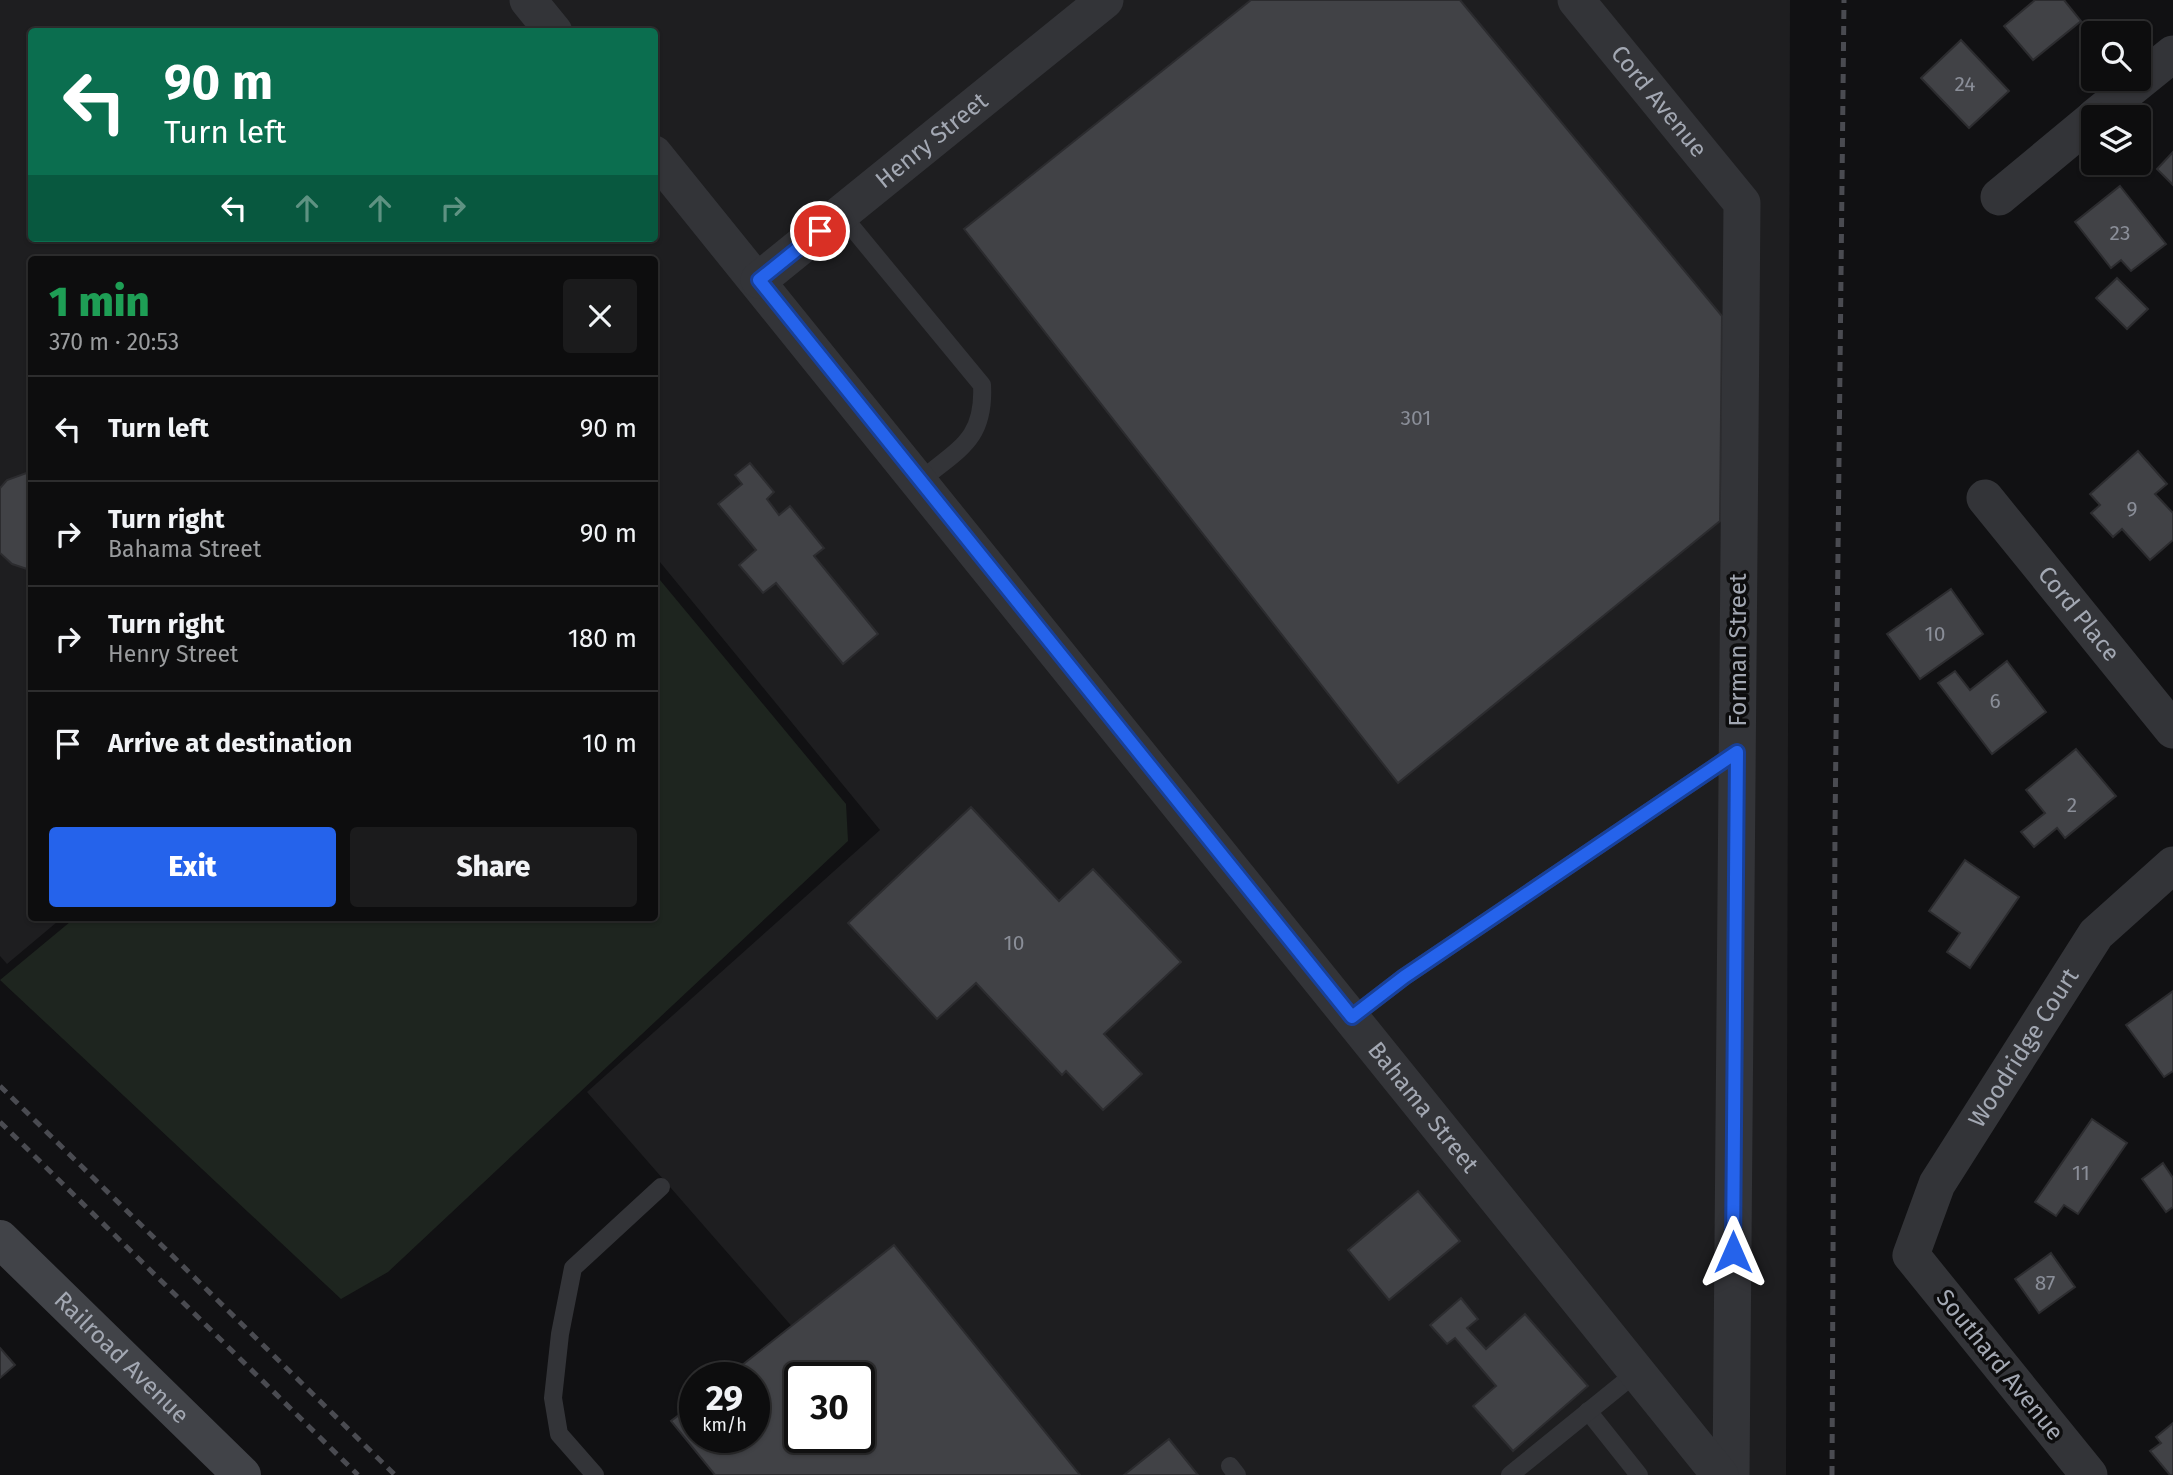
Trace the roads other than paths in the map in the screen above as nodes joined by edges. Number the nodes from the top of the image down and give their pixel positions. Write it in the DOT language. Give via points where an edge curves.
graph roads {
  1 [pos="528,0"];
  2 [pos="1105,0"];
  3 [pos="1576,0"];
  4 [pos="1066,12"];
  5 [pos="551,28"];
  6 [pos="2173,54"];
  7 [pos="2110,105"];
  8 [pos="2081,129"];
  9 [pos="658,159"];
  10 [pos="1999,197"];
  11 [pos="1742,203"];
  12 [pos="841,214"];
  13 [pos="759,280"];
  14 [pos="920,481"];
  15 [pos="1985,498"];
  16 [pos="2173,730"];
  17 [pos="1737,752"];
  18 [pos="2173,865"];
  19 [pos="1352,1017"];
  20 [pos="662,1187"];
  21 [pos="0,1240"];
  22 [pos="1911,1255"];
  23 [pos="1637,1372"];
  24 [pos="1588,1411"];
  25 [pos="242,1475"];
  26 [pos="595,1475"];
  27 [pos="1510,1475"];
  28 [pos="1639,1475"];
  29 [pos="1720,1475"];
  30 [pos="1731,1475"];
  31 [pos="2089,1475"];
  1 -- 5 [label="street"];
  2 -- 4 [label="street, Henry Street"];
  3 -- 11 [label="street, Cord Avenue"];
  4 -- 12 [label="street, Henry Street"];
  6 -- 7 [label="street"];
  8 -- 10 [label="street"];
  9 -- 13 [label="street, Bahama Street"];
  11 -- 17 [label="street, Forman Street"];
  12 -- 13 [label="street, Henry Street"];
  12 -- 14 [label="lane" via="982,386 984,411 973,436"];
  13 -- 14 [label="street, Bahama Street"];
  14 -- 19 [label="street, Bahama Street"];
  15 -- 16 [label="street, Cord Place"];
  17 -- 19 [label="lane"];
  17 -- 30 [label="street, Forman Street"];
  18 -- 22 [label="street, Woodridge Court" via="2096,934 1937,1184"];
  19 -- 23 [label="street, Bahama Street"];
  20 -- 26 [label="lane" via="573,1268 553,1398 559,1434"];
  21 -- 25 [label="main road, Railroad Avenue"];
  22 -- 31 [label="street, Southard Avenue"];
  23 -- 24 [label="lane"];
  23 -- 29 [label="street, Bahama Street"];
  24 -- 27 [label="lane"];
  24 -- 28 [label="lane"];
}
